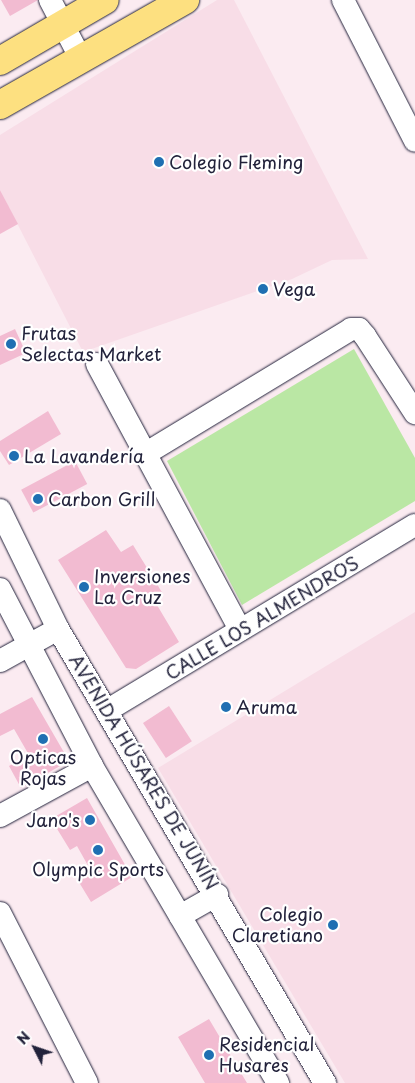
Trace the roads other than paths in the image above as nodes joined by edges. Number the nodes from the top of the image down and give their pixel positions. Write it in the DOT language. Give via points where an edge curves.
graph roads {
  1 [pos="50,0"];
  2 [pos="105,0"];
  3 [pos="185,0"];
  4 [pos="343,0"];
  5 [pos="63,26"];
  6 [pos="82,60"];
  7 [pos="0,61"];
  8 [pos="0,105"];
  9 [pos="415,141"];
  10 [pos="97,364"];
  11 [pos="415,413"];
  12 [pos="145,454"];
  13 [pos="0,510"];
  14 [pos="415,525"];
  15 [pos="0,589"];
  16 [pos="58,629"];
  17 [pos="240,630"];
  18 [pos="28,646"];
  19 [pos="0,661"];
  20 [pos="108,710"];
  21 [pos="92,766"];
  22 [pos="0,816"];
  23 [pos="217,895"];
  24 [pos="0,913"];
  25 [pos="180,916"];
  26 [pos="87,1083"];
  27 [pos="278,1083"];
  28 [pos="325,1083"];
  1 -- 5 [label="street"];
  2 -- 5 [label="main road"];
  3 -- 6 [label="main road"];
  4 -- 9 [label="street"];
  5 -- 6 [label="street"];
  5 -- 7 [label="main road"];
  6 -- 8 [label="main road"];
  10 -- 12 [label="street"];
  11 -- 12 [label="street" via="359,329 351,329"];
  12 -- 17 [label="street"];
  13 -- 16 [label="street, AVENIDA HÚSARES DE JUNÍN"];
  14 -- 17 [label="street, CALLE LOS ALMENDROS"];
  15 -- 18 [label="street, AVENIDA HÚSARES DE JUNÍN"];
  16 -- 18 [label="street"];
  16 -- 20 [label="street, AVENIDA HÚSARES DE JUNÍN"];
  17 -- 20 [label="street, CALLE LOS ALMENDROS"];
  18 -- 19 [label="street"];
  18 -- 21 [label="street, AVENIDA HÚSARES DE JUNÍN"];
  20 -- 23 [label="street, AVENIDA HÚSARES DE JUNÍN"];
  21 -- 22 [label="street"];
  21 -- 25 [label="street, AVENIDA HÚSARES DE JUNÍN"];
  23 -- 25 [label="street"];
  23 -- 28 [label="street, AVENIDA HÚSARES DE JUNÍN"];
  24 -- 26 [label="street"];
  25 -- 27 [label="street, AVENIDA HÚSARES DE JUNÍN"];
}
